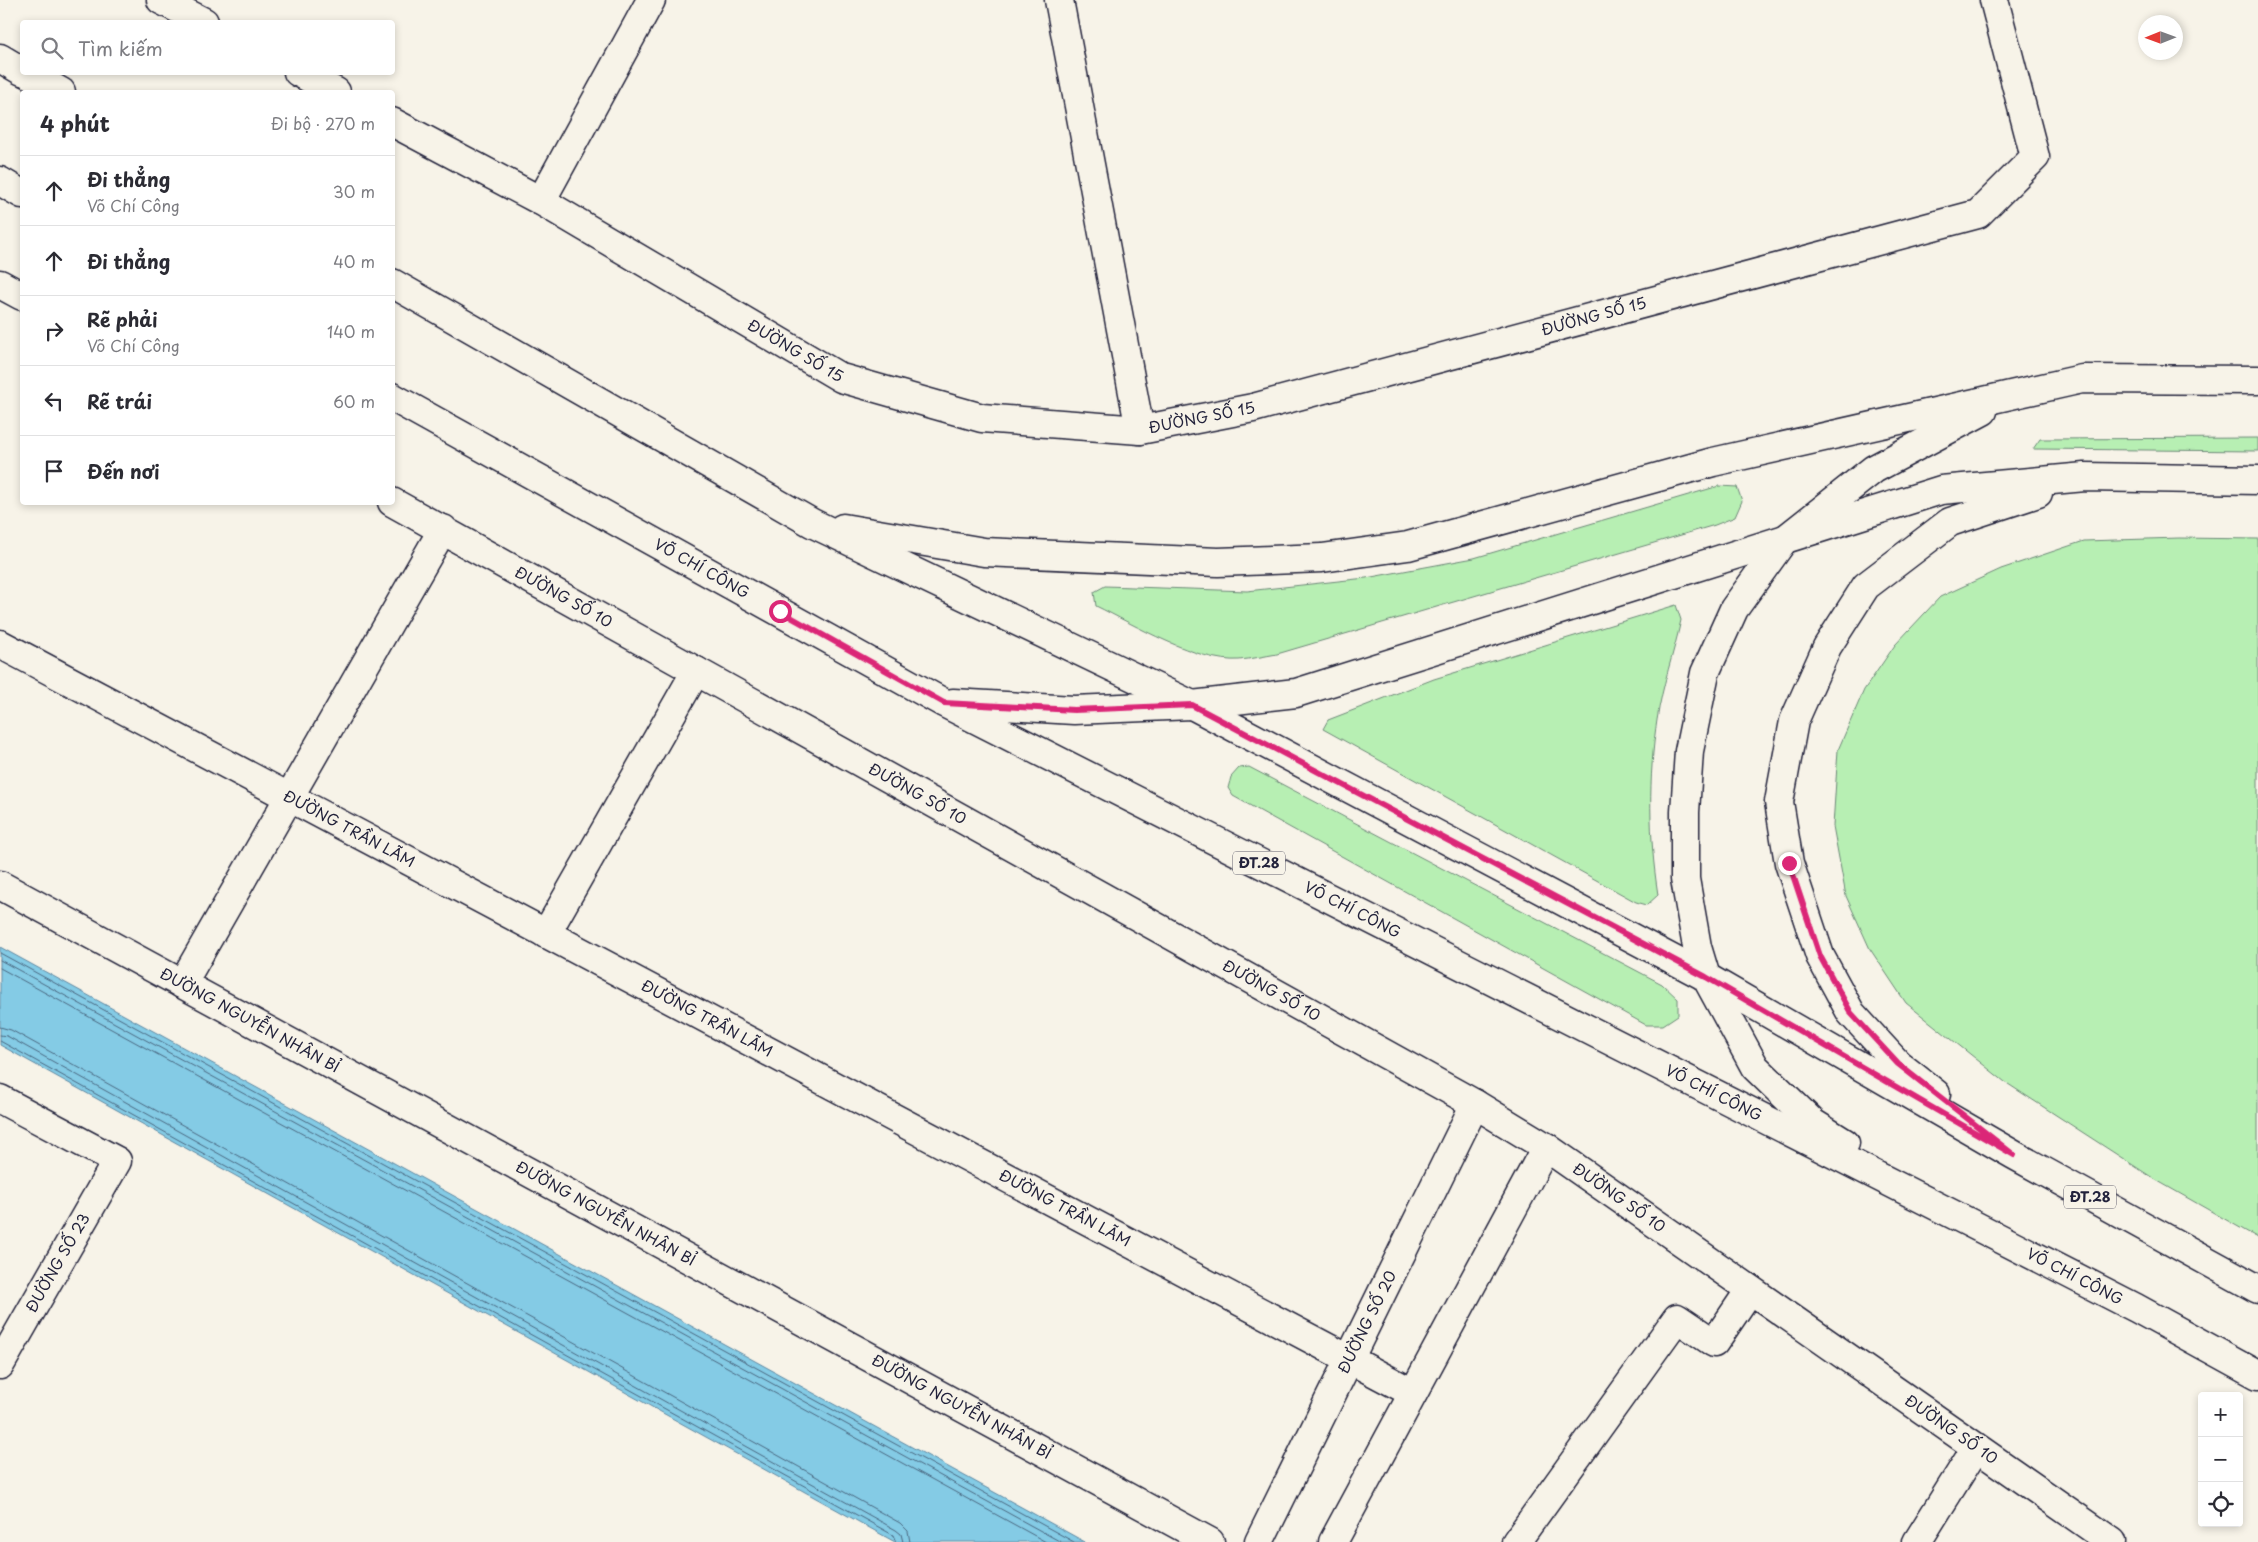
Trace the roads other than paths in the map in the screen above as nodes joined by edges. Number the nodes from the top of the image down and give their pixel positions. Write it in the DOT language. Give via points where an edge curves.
graph roads {
  1 [pos="161,0"];
  2 [pos="651,0"];
  3 [pos="1059,0"];
  4 [pos="1994,0"];
  5 [pos="200,20"];
  6 [pos="0,58"];
  7 [pos="20,69"];
  8 [pos="31,75"];
  9 [pos="304,75"];
  10 [pos="58,90"];
  11 [pos="332,90"];
  12 [pos="395,124"];
  13 [pos="0,181"];
  14 [pos="20,193"];
  15 [pos="541,201"];
  16 [pos="0,284"];
  17 [pos="395,285"];
  18 [pos="20,295"];
  19 [pos="2082,379"];
  20 [pos="2258,380"];
  21 [pos="395,400"];
  22 [pos="1140,430"];
  23 [pos="2085,477"];
  24 [pos="2258,480"];
  25 [pos="395,504"];
  26 [pos="812,523"];
  27 [pos="443,530"];
  28 [pos="1782,541"];
  29 [pos="0,644"];
  30 [pos="696,671"];
  31 [pos="944,703"];
  32 [pos="1192,705"];
  33 [pos="289,797"];
  34 [pos="0,885"];
  35 [pos="546,934"];
  36 [pos="1706,977"];
  37 [pos="182,984"];
  38 [pos="0,1099"];
  39 [pos="1476,1104"];
  40 [pos="1546,1147"];
  41 [pos="2014,1155"];
  42 [pos="1972,1224"];
  43 [pos="2258,1289"];
  44 [pos="1750,1290"];
  45 [pos="1349,1360"];
  46 [pos="0,1365"];
  47 [pos="2258,1375"];
  48 [pos="1413,1393"];
  49 [pos="1976,1448"];
  50 [pos="1210,1542"];
  51 [pos="1259,1542"];
  52 [pos="1333,1542"];
  53 [pos="1516,1542"];
  54 [pos="1917,1542"];
  55 [pos="2112,1542"];
  1 -- 5 [label="street"];
  2 -- 15 [label="street"];
  3 -- 22 [label="street"];
  4 -- 22 [label="street, ĐƯỜNG SỐ 15" via="2035,157 1978,214 1253,408"];
  6 -- 7 [label="street"];
  8 -- 10 [label="street"];
  9 -- 11 [label="street"];
  12 -- 15 [label="street, ĐƯỜNG SỐ 15"];
  13 -- 14 [label="street"];
  15 -- 22 [label="street, ĐƯỜNG SỐ 15" via="841,378 982,418"];
  16 -- 18 [label="street"];
  17 -- 26 [label="street, ĐT.28"];
  19 -- 20 [label="street"];
  19 -- 26 [label="street" via="1713,462 1408,546 1322,558 1218,562 984,552"];
  19 -- 28 [label="street" via="1990,406 1874,469"];
  21 -- 31 [label="street, VÕ CHÍ CÔNG / ĐT.28"];
  23 -- 24 [label="street"];
  23 -- 28 [label="street" via="1941,490"];
  23 -- 41 [label="street" via="1950,522 1866,586 1827,647 1794,721 1779,802 1789,863 1820,956 1851,1013 1898,1064"];
  25 -- 27 [label="street, ĐƯỜNG SỐ 10"];
  26 -- 32 [label="street, ĐT.28"];
  27 -- 30 [label="street, ĐƯỜNG SỐ 10"];
  27 -- 33 [label="street"];
  28 -- 32 [label="street" via="1296,693"];
  28 -- 36 [label="street" via="1734,609 1705,673 1689,751 1685,879 1697,947"];
  29 -- 33 [label="street, ĐƯỜNG TRẦN LÃM"];
  30 -- 35 [label="street"];
  30 -- 39 [label="street, ĐƯỜNG SỐ 10"];
  31 -- 32 [label="street" via="1074,710"];
  31 -- 42 [label="street, VÕ CHÍ CÔNG / ĐT.28"];
  32 -- 36 [label="street, ĐT.28"];
  33 -- 35 [label="street, ĐƯỜNG TRẦN LÃM"];
  33 -- 37 [label="street"];
  34 -- 37 [label="street, ĐƯỜNG NGUYỄN NHÂN BỈ"];
  35 -- 45 [label="street, ĐƯỜNG TRẦN LÃM"];
  36 -- 41 [label="street, ĐT.28"];
  36 -- 42 [label="street" via="1755,1067 1813,1123"];
  37 -- 50 [label="street, ĐƯỜNG NGUYỄN NHÂN BỈ"];
  38 -- 46 [label="street, ĐƯỜNG SỐ 23" via="117,1161"];
  39 -- 40 [label="street, ĐƯỜNG SỐ 10"];
  39 -- 45 [label="street, ĐƯỜNG SỐ 20"];
  40 -- 44 [label="street, ĐƯỜNG SỐ 10"];
  40 -- 48 [label="street"];
  41 -- 43 [label="street, ĐT.28"];
  42 -- 47 [label="street, VÕ CHÍ CÔNG / ĐT.28"];
  44 -- 49 [label="street, ĐƯỜNG SỐ 10"];
  44 -- 53 [label="street" via="1714,1342 1677,1318"];
  45 -- 48 [label="street, ĐƯỜNG TRẦN LÃM"];
  45 -- 51 [label="street, ĐƯỜNG SỐ 20"];
  48 -- 52 [label="street"];
  49 -- 54 [label="street"];
  49 -- 55 [label="street, ĐƯỜNG SỐ 10"];
}
